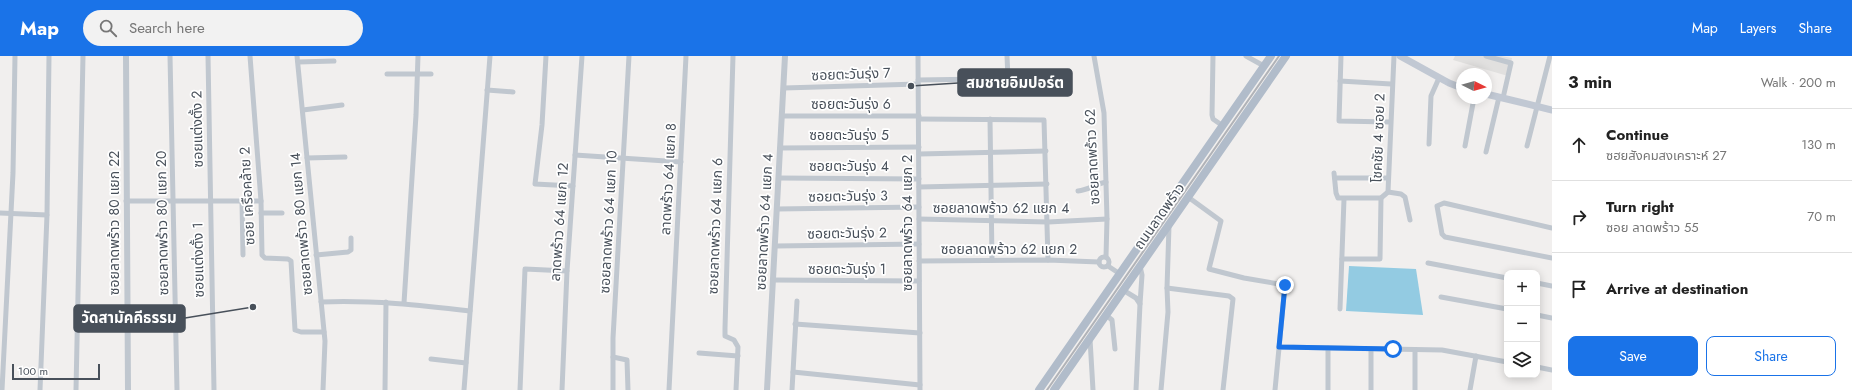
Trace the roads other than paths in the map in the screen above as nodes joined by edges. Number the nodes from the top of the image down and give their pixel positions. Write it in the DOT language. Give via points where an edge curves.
graph roads {
  1 [pos="15,56"];
  2 [pos="49,56"];
  3 [pos="83,56"];
  4 [pos="126,56"];
  5 [pos="170,56"];
  6 [pos="208,56"];
  7 [pos="250,56"];
  8 [pos="297,56"];
  9 [pos="418,56"];
  10 [pos="490,56"];
  11 [pos="546,56"];
  12 [pos="582,56"];
  13 [pos="629,56"];
  14 [pos="686,56"];
  15 [pos="733,56"];
  16 [pos="785,56"];
  17 [pos="918,56"];
  18 [pos="1008,56"];
  19 [pos="1094,56"];
  20 [pos="1214,56"];
  21 [pos="1246,56"];
  22 [pos="1271,56"];
  23 [pos="1286,56"];
  24 [pos="1341,56"];
  25 [pos="1394,56"];
  26 [pos="1400,56"];
  27 [pos="1486,56"];
  28 [pos="1550,56"];
  29 [pos="334,61"];
  30 [pos="298,62"];
  31 [pos="1264,66"];
  32 [pos="387,74"];
  33 [pos="419,74"];
  34 [pos="431,74"];
  35 [pos="1008,78"];
  36 [pos="1051,78"];
  37 [pos="1439,78"];
  38 [pos="1340,81"];
  39 [pos="918,82"];
  40 [pos="1391,84"];
  41 [pos="1456,85"];
  42 [pos="784,88"];
  43 [pos="487,90"];
  44 [pos="514,92"];
  45 [pos="1492,96"];
  46 [pos="1501,98"];
  47 [pos="1473,104"];
  48 [pos="342,106"];
  49 [pos="1537,106"];
  50 [pos="302,110"];
  51 [pos="1552,110"];
  52 [pos="783,116"];
  53 [pos="919,118"];
  54 [pos="990,119"];
  55 [pos="1390,122"];
  56 [pos="1223,126"];
  57 [pos="1428,144"];
  58 [pos="1465,146"];
  59 [pos="1527,146"];
  60 [pos="919,147"];
  61 [pos="780,148"];
  62 [pos="1046,150"];
  63 [pos="990,152"];
  64 [pos="1486,152"];
  65 [pos="919,154"];
  66 [pos="575,155"];
  67 [pos="345,157"];
  68 [pos="307,158"];
  69 [pos="623,158"];
  70 [pos="681,162"];
  71 [pos="779,178"];
  72 [pos="1388,178"];
  73 [pos="919,179"];
  74 [pos="1106,182"];
  75 [pos="1047,184"];
  76 [pos="991,185"];
  77 [pos="573,186"];
  78 [pos="919,187"];
  79 [pos="1179,190"];
  80 [pos="1078,191"];
  81 [pos="1388,192"];
  82 [pos="1188,197"];
  83 [pos="1344,198"];
  84 [pos="1381,198"];
  85 [pos="126,201"];
  86 [pos="210,201"];
  87 [pos="242,201"];
  88 [pos="260,201"];
  89 [pos="173,202"];
  90 [pos="919,208"];
  91 [pos="777,209"];
  92 [pos="0,213"];
  93 [pos="261,213"];
  94 [pos="282,213"];
  95 [pos="12,214"];
  96 [pos="47,214"];
  97 [pos="919,219"];
  98 [pos="1107,219"];
  99 [pos="1410,220"];
  100 [pos="991,222"];
  101 [pos="1048,222"];
  102 [pos="1169,225"];
  103 [pos="1552,228"];
  104 [pos="351,238"];
  105 [pos="919,244"];
  106 [pos="776,246"];
  107 [pos="243,255"];
  108 [pos="316,255"];
  109 [pos="1106,257"];
  110 [pos="1552,258"];
  111 [pos="1342,259"];
  112 [pos="992,260"];
  113 [pos="1048,260"];
  114 [pos="919,261"];
  115 [pos="1099,262"];
  116 [pos="1428,263"];
  117 [pos="1108,266"];
  118 [pos="1140,266"];
  119 [pos="567,271"];
  120 [pos="1120,274"];
  121 [pos="1504,277"];
  122 [pos="774,280"];
  123 [pos="919,281"];
  124 [pos="1540,284"];
  125 [pos="1552,286"];
  126 [pos="1166,288"];
  127 [pos="1123,290"];
  128 [pos="1440,297"];
  129 [pos="797,301"];
  130 [pos="321,302"];
  131 [pos="386,302"];
  132 [pos="404,303"];
  133 [pos="1140,304"];
  134 [pos="1504,308"];
  135 [pos="1340,309"];
  136 [pos="470,311"];
  137 [pos="1106,315"];
  138 [pos="1540,316"];
  139 [pos="1552,318"];
  140 [pos="795,324"];
  141 [pos="324,332"];
  142 [pos="920,333"];
  143 [pos="1090,338"];
  144 [pos="1279,347"];
  145 [pos="1328,348"];
  146 [pos="1115,349"];
  147 [pos="1371,349"];
  148 [pos="1415,350"];
  149 [pos="699,353"];
  150 [pos="738,356"];
  151 [pos="1476,356"];
  152 [pos="613,357"];
  153 [pos="431,360"];
  154 [pos="1504,361"];
  155 [pos="466,363"];
  156 [pos="1540,368"];
  157 [pos="1552,370"];
  158 [pos="793,372"];
  159 [pos="920,387"];
  160 [pos="2,390"];
  161 [pos="40,390"];
  162 [pos="76,390"];
  163 [pos="128,390"];
  164 [pos="177,390"];
  165 [pos="214,390"];
  166 [pos="324,390"];
  167 [pos="385,390"];
  168 [pos="464,390"];
  169 [pos="520,390"];
  170 [pos="562,390"];
  171 [pos="613,390"];
  172 [pos="628,390"];
  173 [pos="670,390"];
  174 [pos="736,390"];
  175 [pos="767,390"];
  176 [pos="792,390"];
  177 [pos="1039,390"];
  178 [pos="1054,390"];
  179 [pos="1093,390"];
  180 [pos="1136,390"];
  181 [pos="1161,390"];
  182 [pos="1223,390"];
  183 [pos="1275,390"];
  184 [pos="1328,390"];
  185 [pos="1371,390"];
  186 [pos="1415,390"];
  187 [pos="1470,390"];
  1 -- 95 [label="street"];
  2 -- 96 [label="street"];
  3 -- 162 [label="street"];
  4 -- 85 [label="street, ซอยลาดพร้าว 80 แยก 22"];
  5 -- 89 [label="street, ซอยลาดพร้าว 80 แยก 20"];
  6 -- 86 [label="street, ซอยแต่งตั้ง 2"];
  7 -- 88 [label="street, ซอย เครือคล้าย 2"];
  8 -- 30 [label="street, ซอยลาดพร้าว 80 แยก 14"];
  9 -- 33 [label="street"];
  10 -- 43 [label="street"];
  11 -- 77 [label="street" via="535,184"];
  12 -- 66 [label="street, ลาดพร้าว 64 แยก 12"];
  13 -- 69 [label="street, ซอยลาดพร้าว 64 แยก 10"];
  14 -- 70 [label="street, ลาดพร้าว 64 แยก 8"];
  15 -- 150 [label="street, ซอยลาดพร้าว 64 แยก 6" via="725,328 726,336 734,340 738,347"];
  16 -- 42 [label="street, ซอยลาดพร้าว 64 แยก 4"];
  17 -- 39 [label="street, ซอยลาดพร้าว 64 แยก 2"];
  18 -- 35 [label="street"];
  19 -- 74 [label="street, ซอยลาดพร้าว 62" via="1104,113"];
  20 -- 56 [label="street" via="1212,115 1213,119"];
  21 -- 31 [label="street"];
  22 -- 31 [label="main road, ถนนลาดพร้าว"];
  23 -- 82 [label="main road, ถนนลาดพร้าว"];
  24 -- 38 [label="street"];
  25 -- 40 [label="street, โชคชัย 4 ซอย 2"];
  26 -- 37 [label="main road"];
  27 -- 46 [label="street" via="1511,63"];
  28 -- 49 [label="street"];
  29 -- 30 [label="street"];
  30 -- 50 [label="street, ซอยลาดพร้าว 80 แยก 14"];
  31 -- 56 [label="main road, ถนนลาดพร้าว"];
  32 -- 33 [label="street"];
  33 -- 34 [label="street"];
  33 -- 132 [label="street"];
  35 -- 36 [label="street, ซอยตะวันรุ่ง 7"];
  35 -- 39 [label="street, ซอยตะวันรุ่ง 7"];
  37 -- 41 [label="main road"];
  37 -- 57 [label="street" via="1431,96"];
  38 -- 40 [label="street"];
  38 -- 55 [label="street" via="1339,121"];
  39 -- 42 [label="street, ซอยตะวันรุ่ง 7"];
  39 -- 53 [label="street, ซอยลาดพร้าว 64 แยก 2"];
  40 -- 55 [label="street, โชคชัย 4 ซอย 2"];
  42 -- 52 [label="street, ซอยลาดพร้าว 64 แยก 4"];
  43 -- 44 [label="street"];
  43 -- 136 [label="street"];
  45 -- 46 [label="main road"];
  46 -- 49 [label="main road"];
  46 -- 64 [label="street"];
  47 -- 58 [label="street"];
  48 -- 50 [label="street"];
  49 -- 51 [label="main road"];
  49 -- 59 [label="street"];
  50 -- 68 [label="street, ซอยลาดพร้าว 80 แยก 14"];
  52 -- 53 [label="street, ซอยตะวันรุ่ง 6"];
  52 -- 61 [label="street, ซอยลาดพร้าว 64 แยก 4"];
  53 -- 54 [label="street, ซอยตะวันรุ่ง 6"];
  53 -- 60 [label="street, ซอยลาดพร้าว 64 แยก 2"];
  54 -- 62 [label="street, ซอยตะวันรุ่ง 6" via="1044,120"];
  54 -- 63 [label="street"];
  55 -- 72 [label="street, โชคชัย 4 ซอย 2"];
  56 -- 79 [label="main road, ถนนลาดพร้าว"];
  60 -- 61 [label="street, ซอยตะวันรุ่ง 5"];
  60 -- 65 [label="street, ซอยลาดพร้าว 64 แยก 2"];
  61 -- 71 [label="street, ซอยลาดพร้าว 64 แยก 4"];
  62 -- 63 [label="street"];
  62 -- 75 [label="street"];
  63 -- 65 [label="street"];
  63 -- 76 [label="street"];
  65 -- 73 [label="street, ซอยลาดพร้าว 64 แยก 2"];
  66 -- 69 [label="street"];
  66 -- 77 [label="street, ลาดพร้าว 64 แยก 12"];
  67 -- 68 [label="street"];
  68 -- 108 [label="street, ซอยลาดพร้าว 80 แยก 14"];
  69 -- 70 [label="street"];
  69 -- 152 [label="street, ซอยลาดพร้าว 64 แยก 10"];
  70 -- 173 [label="street, ลาดพร้าว 64 แยก 8"];
  71 -- 73 [label="street, ซอยตะวันรุ่ง 4"];
  71 -- 91 [label="street, ซอยลาดพร้าว 64 แยก 4"];
  72 -- 81 [label="street, โชคชัย 4 ซอย 2"];
  72 -- 83 [label="street" via="1335,176 1337,196"];
  73 -- 78 [label="street, ซอยลาดพร้าว 64 แยก 2"];
  74 -- 80 [label="street"];
  74 -- 98 [label="street, ซอยลาดพร้าว 62"];
  75 -- 76 [label="street"];
  75 -- 101 [label="street"];
  76 -- 78 [label="street"];
  76 -- 100 [label="street"];
  77 -- 119 [label="street, ลาดพร้าว 64 แยก 12"];
  78 -- 90 [label="street, ซอยลาดพร้าว 64 แยก 2"];
  79 -- 82 [label="main road"];
  79 -- 120 [label="main road, ถนนลาดพร้าว"];
  81 -- 84 [label="street, โชคชัย 4 ซอย 2"];
  81 -- 99 [label="street" via="1405,197"];
  82 -- 102 [label="main road, ถนนลาดพร้าว"];
  82 -- 144 [label="street" via="1221,221 1209,269 1285,285"];
  83 -- 84 [label="street, โชคชัย 4 ซอย 2"];
  83 -- 111 [label="street"];
  84 -- 111 [label="street" via="1380,259"];
  85 -- 89 [label="street"];
  85 -- 163 [label="street, ซอยลาดพร้าว 80 แยก 22"];
  86 -- 87 [label="street"];
  86 -- 89 [label="street"];
  86 -- 165 [label="street, ซอยแต่งตั้ง 1"];
  87 -- 88 [label="street"];
  87 -- 107 [label="street"];
  88 -- 93 [label="street, ซอย เครือคล้าย 2"];
  89 -- 164 [label="street, ซอยลาดพร้าว 80 แยก 20"];
  90 -- 91 [label="street, ซอยตะวันรุ่ง 3"];
  90 -- 97 [label="street, ซอยลาดพร้าว 64 แยก 2"];
  91 -- 106 [label="street, ซอยลาดพร้าว 64 แยก 4"];
  92 -- 95 [label="street"];
  93 -- 94 [label="street"];
  93 -- 141 [label="street, ซอย เครือคล้าย 2" via="263,257 291,261 295,330"];
  95 -- 96 [label="street"];
  95 -- 160 [label="street"];
  96 -- 161 [label="street"];
  97 -- 100 [label="street, ซอยลาดพร้าว 62 แยก 4"];
  97 -- 105 [label="street, ซอยลาดพร้าว 64 แยก 2"];
  98 -- 101 [label="street, ซอยลาดพร้าว 62 แยก 4"];
  98 -- 109 [label="street, ซอยลาดพร้าว 62"];
  100 -- 101 [label="street, ซอยลาดพร้าว 62 แยก 4"];
  100 -- 112 [label="street"];
  101 -- 113 [label="street"];
  102 -- 118 [label="main road, ถนนลาดพร้าว"];
  102 -- 126 [label="street"];
  103 -- 110 [label="street" via="1444,203 1438,204 1437,208 1442,234 1445,237"];
  104 -- 108 [label="street" via="348,252"];
  105 -- 106 [label="street, ซอยตะวันรุ่ง 2"];
  105 -- 114 [label="street, ซอยลาดพร้าว 64 แยก 2"];
  106 -- 122 [label="street, ซอยลาดพร้าว 64 แยก 4"];
  108 -- 130 [label="street, ซอยลาดพร้าว 80 แยก 14"];
  109 -- 115 [label="street" via="1101,258"];
  109 -- 117 [label="street, ซอยลาดพร้าว 62" via="1109,261"];
  111 -- 135 [label="street"];
  112 -- 113 [label="street, ซอยลาดพร้าว 62 แยก 2"];
  112 -- 114 [label="street, ซอยลาดพร้าว 62 แยก 2"];
  113 -- 115 [label="street, ซอยลาดพร้าว 62 แยก 2"];
  114 -- 123 [label="street, ซอยลาดพร้าว 64 แยก 2"];
  115 -- 117 [label="street" via="1101,267"];
  116 -- 121 [label="street"];
  117 -- 120 [label="street"];
  118 -- 127 [label="main road, ถนนลาดพร้าว"];
  118 -- 133 [label="street"];
  119 -- 169 [label="street" via="525,269"];
  119 -- 170 [label="street, ลาดพร้าว 64 แยก 12"];
  120 -- 177 [label="main road, ถนนลาดพร้าว"];
  122 -- 123 [label="street, ซอยตะวันรุ่ง 1"];
  122 -- 175 [label="street, ซอยลาดพร้าว 64 แยก 4"];
  123 -- 142 [label="street, ซอยลาดพร้าว 64 แยก 2"];
  124 -- 125 [label="street"];
  126 -- 181 [label="street" via="1168,312"];
  126 -- 182 [label="street" via="1229,296 1233,300"];
  127 -- 133 [label="street" via="1136,298"];
  127 -- 137 [label="main road, ถนนลาดพร้าว"];
  128 -- 134 [label="street"];
  129 -- 140 [label="street"];
  130 -- 131 [label="street"];
  130 -- 141 [label="street, ซอยลาดพร้าว 80 แยก 14"];
  131 -- 132 [label="street"];
  131 -- 167 [label="street"];
  132 -- 136 [label="street"];
  133 -- 180 [label="street"];
  136 -- 155 [label="street"];
  137 -- 143 [label="main road, ถนนลาดพร้าว"];
  137 -- 146 [label="street" via="1112,320"];
  138 -- 139 [label="street"];
  140 -- 142 [label="street"];
  140 -- 158 [label="street"];
  141 -- 166 [label="street, ซอยลาดพร้าว 80 แยก 14"];
  142 -- 159 [label="street, ซอยลาดพร้าว 64 แยก 2"];
  143 -- 178 [label="main road, ถนนลาดพร้าว"];
  143 -- 179 [label="street"];
  144 -- 145 [label="street"];
  144 -- 183 [label="street"];
  145 -- 147 [label="street"];
  145 -- 184 [label="street"];
  147 -- 148 [label="street"];
  147 -- 185 [label="street"];
  148 -- 151 [label="street" via="1442,350"];
  148 -- 186 [label="street"];
  149 -- 150 [label="street"];
  150 -- 174 [label="street, ซอยลาดพร้าว 64 แยก 6"];
  151 -- 154 [label="street"];
  151 -- 187 [label="street"];
  152 -- 171 [label="street, ซอยลาดพร้าว 64 แยก 10"];
  152 -- 172 [label="street" via="627,360"];
  153 -- 155 [label="street"];
  155 -- 168 [label="street"];
  156 -- 157 [label="street"];
  158 -- 159 [label="street"];
  158 -- 176 [label="street"];
}
